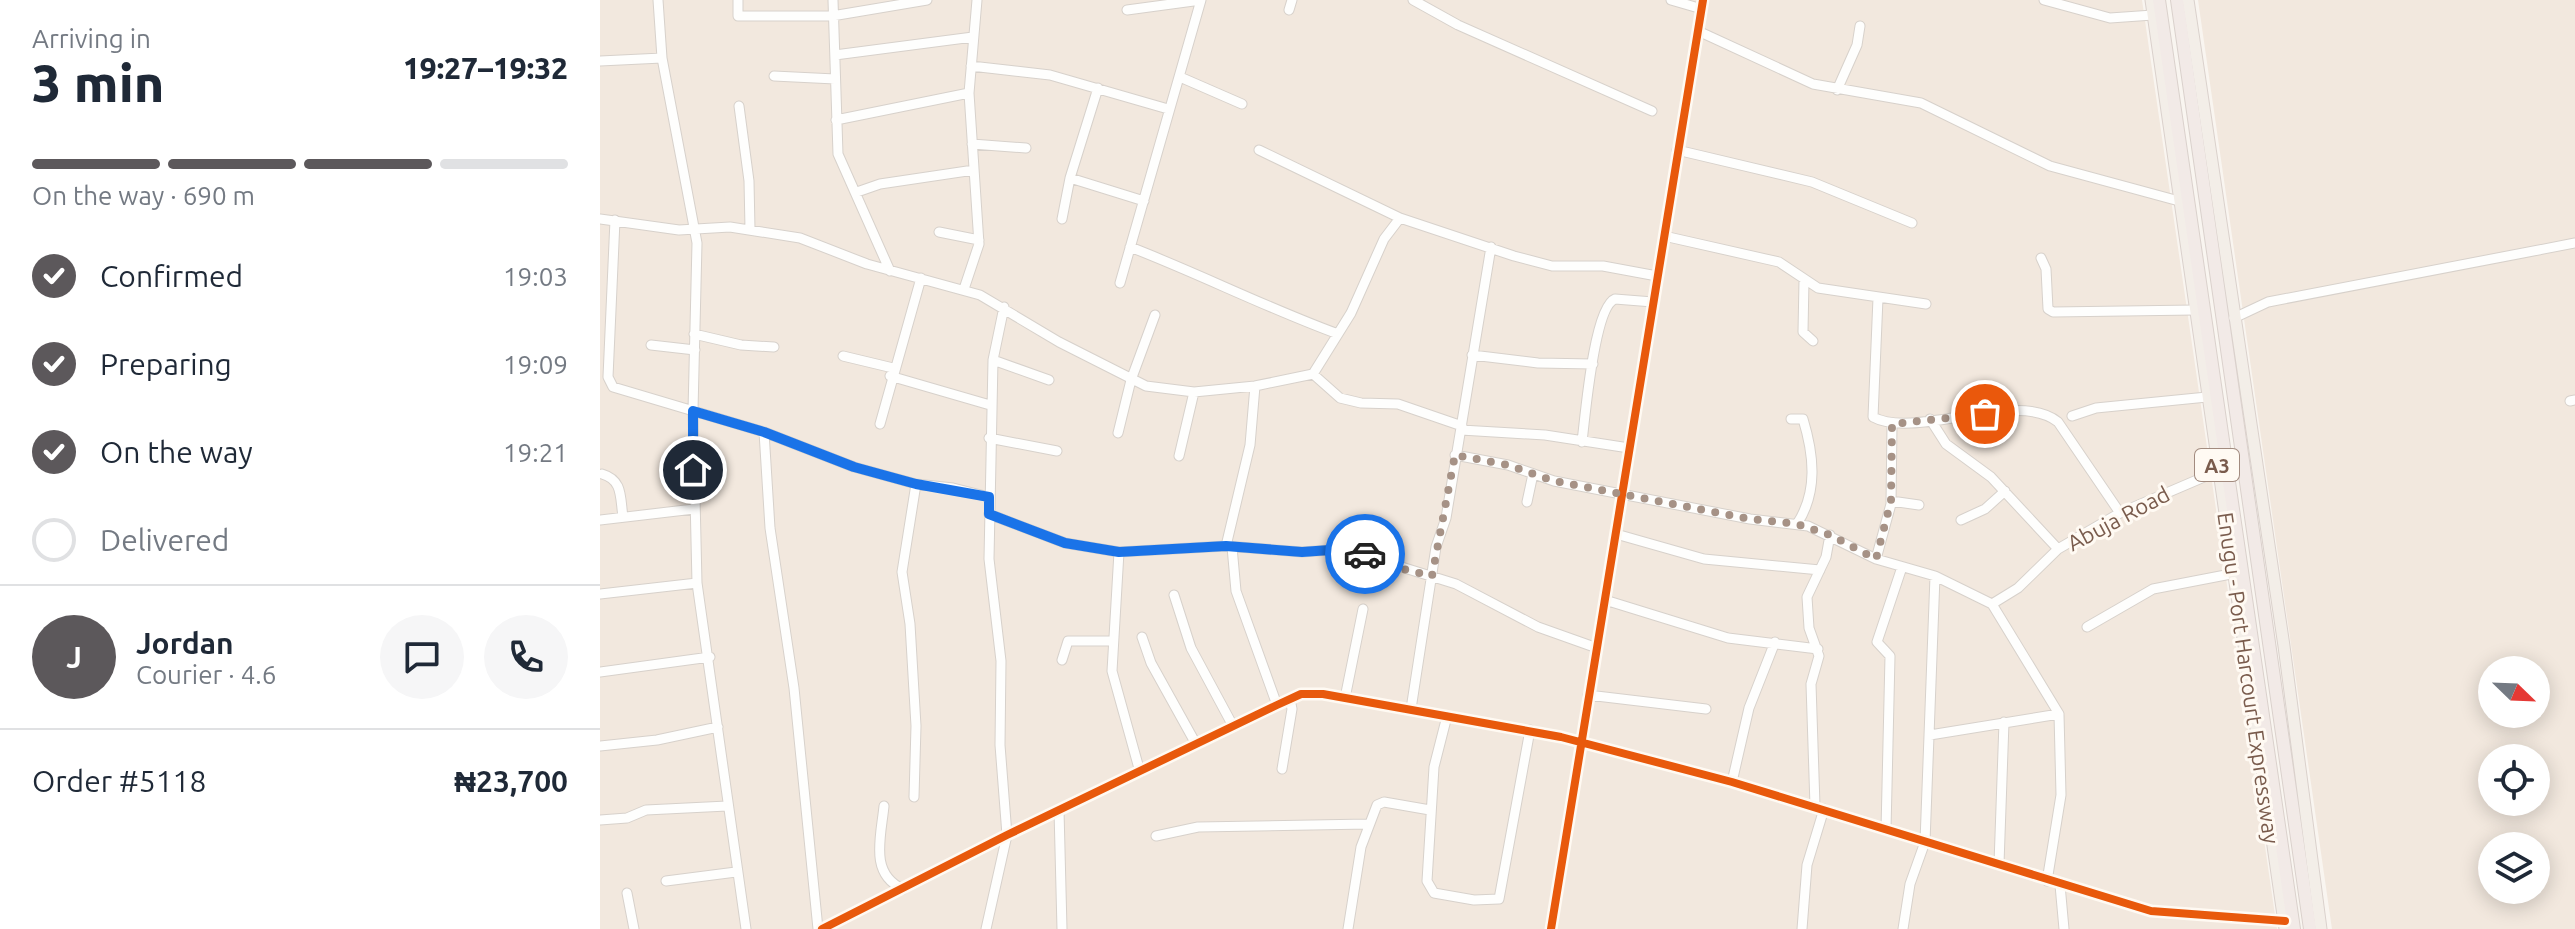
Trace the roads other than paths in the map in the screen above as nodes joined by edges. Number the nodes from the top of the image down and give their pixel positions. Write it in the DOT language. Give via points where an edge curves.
graph roads {
  1 [pos="658,0"];
  2 [pos="738,0"];
  3 [pos="833,0"];
  4 [pos="927,0"];
  5 [pos="977,0"];
  6 [pos="1201,0"];
  7 [pos="1413,0"];
  8 [pos="1671,0"];
  9 [pos="2044,0"];
  10 [pos="2151,0"];
  11 [pos="2159,0"];
  12 [pos="2177,0"];
  13 [pos="2188,0"];
  14 [pos="872,5"];
  15 [pos="1702,5"];
  16 [pos="1127,10"];
  17 [pos="2153,15"];
  18 [pos="832,16"];
  19 [pos="1860,26"];
  20 [pos="1698,31"];
  21 [pos="973,37"];
  22 [pos="835,55"];
  23 [pos="662,58"];
  24 [pos="600,61"];
  25 [pos="971,66"];
  26 [pos="774,76"];
  27 [pos="1180,77"];
  28 [pos="835,79"];
  29 [pos="1098,88"];
  30 [pos="1837,90"];
  31 [pos="969,93"];
  32 [pos="1242,104"];
  33 [pos="739,106"];
  34 [pos="1168,109"];
  35 [pos="1652,111"];
  36 [pos="836,120"];
  37 [pos="972,144"];
  38 [pos="1026,148"];
  39 [pos="1259,150"];
  40 [pos="1677,150"];
  41 [pos="974,170"];
  42 [pos="1070,178"];
  43 [pos="857,192"];
  44 [pos="1144,201"];
  45 [pos="2179,201"];
  46 [pos="1400,218"];
  47 [pos="600,219"];
  48 [pos="1062,219"];
  49 [pos="615,220"];
  50 [pos="1912,223"];
  51 [pos="693,228"];
  52 [pos="750,229"];
  53 [pos="939,232"];
  54 [pos="1664,236"];
  55 [pos="979,240"];
  56 [pos="2575,243"];
  57 [pos="1130,247"];
  58 [pos="1491,247"];
  59 [pos="2041,258"];
  60 [pos="890,271"];
  61 [pos="1657,276"];
  62 [pos="921,278"];
  63 [pos="1804,280"];
  64 [pos="1120,283"];
  65 [pos="964,289"];
  66 [pos="1878,298"];
  67 [pos="1653,302"];
  68 [pos="1926,304"];
  69 [pos="1004,307"];
  70 [pos="2195,310"];
  71 [pos="1155,315"];
  72 [pos="2234,318"];
  73 [pos="694,334"];
  74 [pos="1338,334"];
  75 [pos="1813,341"];
  76 [pos="651,345"];
  77 [pos="774,347"];
  78 [pos="695,350"];
  79 [pos="1472,355"];
  80 [pos="843,356"];
  81 [pos="993,360"];
  82 [pos="1593,364"];
  83 [pos="892,372"];
  84 [pos="1313,374"];
  85 [pos="1049,380"];
  86 [pos="1131,380"];
  87 [pos="1255,386"];
  88 [pos="1194,392"];
  89 [pos="2207,397"];
  90 [pos="990,405"];
  91 [pos="693,411"];
  92 [pos="2072,416"];
  93 [pos="1791,419"];
  94 [pos="1930,419"];
  95 [pos="880,424"];
  96 [pos="1892,424"];
  97 [pos="1462,428"];
  98 [pos="764,432"];
  99 [pos="1118,433"];
  100 [pos="989,438"];
  101 [pos="1582,442"];
  102 [pos="1629,448"];
  103 [pos="1057,451"];
  104 [pos="1455,455"];
  105 [pos="1179,456"];
  106 [pos="2218,471"];
  107 [pos="602,474"];
  108 [pos="1533,474"];
  109 [pos="916,484"];
  110 [pos="2005,491"];
  111 [pos="1623,492"];
  112 [pos="989,497"];
  113 [pos="1891,501"];
  114 [pos="1527,502"];
  115 [pos="1919,505"];
  116 [pos="694,509"];
  117 [pos="2120,513"];
  118 [pos="989,514"];
  119 [pos="623,517"];
  120 [pos="600,520"];
  121 [pos="1961,520"];
  122 [pos="1797,524"];
  123 [pos="1616,534"];
  124 [pos="1830,535"];
  125 [pos="1229,546"];
  126 [pos="2058,549"];
  127 [pos="1119,552"];
  128 [pos="1876,559"];
  129 [pos="1902,567"];
  130 [pos="1820,570"];
  131 [pos="2236,573"];
  132 [pos="1432,576"];
  133 [pos="1935,576"];
  134 [pos="697,583"];
  135 [pos="600,594"];
  136 [pos="1174,595"];
  137 [pos="1605,600"];
  138 [pos="1992,604"];
  139 [pos="1363,609"];
  140 [pos="2087,627"];
  141 [pos="1142,637"];
  142 [pos="1111,641"];
  143 [pos="1775,642"];
  144 [pos="1597,648"];
  145 [pos="1818,649"];
  146 [pos="710,657"];
  147 [pos="1062,660"];
  148 [pos="600,672"];
  149 [pos="1588,695"];
  150 [pos="1345,698"];
  151 [pos="1290,699"];
  152 [pos="1277,705"];
  153 [pos="1411,709"];
  154 [pos="1706,709"];
  155 [pos="2059,714"];
  156 [pos="1447,716"];
  157 [pos="2004,722"];
  158 [pos="1233,726"];
  159 [pos="718,727"];
  160 [pos="1530,730"];
  161 [pos="1930,735"];
  162 [pos="1580,743"];
  163 [pos="1196,744"];
  164 [pos="600,746"];
  165 [pos="1282,769"];
  166 [pos="1140,772"];
  167 [pos="1732,782"];
  168 [pos="914,797"];
  169 [pos="727,806"];
  170 [pos="884,806"];
  171 [pos="1820,808"];
  172 [pos="1059,810"];
  173 [pos="1430,810"];
  174 [pos="600,820"];
  175 [pos="1368,824"];
  176 [pos="1886,830"];
  177 [pos="1007,835"];
  178 [pos="1156,836"];
  179 [pos="1925,842"];
  180 [pos="1999,864"];
  181 [pos="736,872"];
  182 [pos="666,881"];
  183 [pos="2047,881"];
  184 [pos="2060,885"];
  185 [pos="903,889"];
  186 [pos="627,893"];
  187 [pos="2282,926"];
  188 [pos="634,929"];
  189 [pos="746,929"];
  190 [pos="820,929"];
  191 [pos="986,929"];
  192 [pos="1062,929"];
  193 [pos="1348,929"];
  194 [pos="1551,929"];
  195 [pos="1802,929"];
  196 [pos="1903,929"];
  197 [pos="2064,929"];
  198 [pos="2310,929"];
  199 [pos="2321,929"];
  1 -- 23 [label="street"];
  2 -- 18 [label="street" via="738,16"];
  3 -- 18 [label="street"];
  4 -- 14 [label="street"];
  5 -- 21 [label="street"];
  6 -- 16 [label="street"];
  6 -- 27 [label="street"];
  7 -- 35 [label="street"];
  8 -- 15 [label="street"];
  9 -- 17 [label="street" via="2110,18"];
  10 -- 17 [label="main road, Enugu - Port Harcourt Expressway / A3"];
  11 -- 187 [label="highway, Enugu - Port Harcourt Expressway / A3"];
  12 -- 198 [label="highway, Enugu - Port Harcourt Expressway / A3"];
  13 -- 72 [label="main road, Enugu - Port Harcourt Expressway / A3"];
  14 -- 18 [label="street"];
  15 -- 20 [label="street"];
  17 -- 45 [label="main road, Enugu - Port Harcourt Expressway / A3"];
  18 -- 22 [label="street"];
  19 -- 30 [label="street"];
  20 -- 30 [label="street"];
  20 -- 40 [label="street"];
  21 -- 22 [label="street"];
  21 -- 25 [label="street"];
  22 -- 28 [label="street"];
  23 -- 24 [label="street"];
  23 -- 51 [label="street"];
  25 -- 29 [label="street" via="1050,75"];
  25 -- 31 [label="street"];
  26 -- 28 [label="street"];
  27 -- 32 [label="street"];
  27 -- 34 [label="street"];
  28 -- 36 [label="street"];
  29 -- 34 [label="street"];
  29 -- 42 [label="street"];
  30 -- 45 [label="street" via="1921,103 2050,166"];
  31 -- 36 [label="street"];
  31 -- 37 [label="street"];
  33 -- 52 [label="street"];
  34 -- 44 [label="street"];
  36 -- 43 [label="street" via="838,154"];
  37 -- 38 [label="street"];
  37 -- 41 [label="street"];
  39 -- 46 [label="street"];
  40 -- 50 [label="street" via="1812,182"];
  40 -- 54 [label="street"];
  41 -- 43 [label="street"];
  41 -- 55 [label="street"];
  42 -- 44 [label="street"];
  42 -- 48 [label="street"];
  43 -- 60 [label="street"];
  44 -- 57 [label="street"];
  45 -- 70 [label="main road, Enugu - Port Harcourt Expressway / A3"];
  46 -- 58 [label="street"];
  46 -- 74 [label="street" via="1390,228"];
  47 -- 49 [label="street"];
  49 -- 51 [label="street"];
  49 -- 91 [label="street" via="609,383"];
  51 -- 52 [label="street"];
  51 -- 73 [label="street"];
  52 -- 60 [label="street" via="800,238"];
  53 -- 55 [label="street"];
  54 -- 61 [label="street"];
  54 -- 63 [label="street" via="1779,262"];
  55 -- 65 [label="street"];
  56 -- 72 [label="street" via="2268,302"];
  57 -- 64 [label="street"];
  57 -- 74 [label="street"];
  58 -- 61 [label="street" via="1552,266 1603,266"];
  58 -- 79 [label="street"];
  59 -- 70 [label="street" via="2048,309 2053,312"];
  60 -- 62 [label="street"];
  61 -- 67 [label="street"];
  62 -- 65 [label="street"];
  62 -- 83 [label="street"];
  63 -- 66 [label="street" via="1818,288"];
  63 -- 75 [label="street" via="1803,332"];
  65 -- 69 [label="street"];
  66 -- 68 [label="street"];
  66 -- 96 [label="street" via="1873,417"];
  67 -- 82 [label="street" via="1609,301"];
  67 -- 102 [label="street"];
  69 -- 81 [label="street"];
  69 -- 86 [label="street"];
  70 -- 89 [label="main road, Enugu - Port Harcourt Expressway / A3"];
  71 -- 86 [label="street"];
  72 -- 199 [label="main road, Enugu - Port Harcourt Expressway / A3"];
  73 -- 77 [label="street"];
  73 -- 78 [label="street"];
  74 -- 84 [label="street"];
  76 -- 78 [label="street"];
  78 -- 91 [label="street"];
  79 -- 82 [label="street"];
  79 -- 97 [label="street"];
  80 -- 83 [label="street"];
  81 -- 85 [label="street"];
  81 -- 90 [label="street"];
  82 -- 101 [label="street"];
  83 -- 90 [label="street"];
  83 -- 95 [label="street"];
  84 -- 87 [label="street"];
  84 -- 97 [label="street" via="1340,398 1398,404"];
  86 -- 88 [label="street" via="1171,392"];
  86 -- 99 [label="street"];
  87 -- 88 [label="street"];
  87 -- 125 [label="street" via="1250,445"];
  88 -- 105 [label="street"];
  89 -- 92 [label="street" via="2096,408"];
  89 -- 106 [label="main road, Enugu - Port Harcourt Expressway / A3"];
  90 -- 100 [label="street"];
  91 -- 98 [label="street"];
  91 -- 116 [label="street"];
  93 -- 122 [label="street" via="1803,419 1813,466 1810,504"];
  94 -- 96 [label="street"];
  94 -- 110 [label="street" via="1946,444"];
  94 -- 117 [label="street" via="2034,411 2047,415 2058,422"];
  96 -- 113 [label="street"];
  97 -- 101 [label="street"];
  97 -- 104 [label="street"];
  98 -- 109 [label="street"];
  98 -- 190 [label="street" via="770,528 796,700"];
  100 -- 103 [label="street"];
  100 -- 112 [label="street"];
  101 -- 102 [label="street"];
  102 -- 111 [label="street"];
  104 -- 108 [label="street"];
  104 -- 132 [label="street"];
  106 -- 117 [label="street, Abuja Road"];
  106 -- 131 [label="main road, Enugu - Port Harcourt Expressway / A3"];
  107 -- 119 [label="street" via="618,484"];
  108 -- 111 [label="street"];
  108 -- 114 [label="street"];
  109 -- 112 [label="street"];
  109 -- 168 [label="street" via="902,572 916,726"];
  110 -- 121 [label="street" via="1985,509"];
  110 -- 126 [label="street"];
  111 -- 122 [label="street"];
  111 -- 123 [label="street"];
  112 -- 118 [label="street"];
  113 -- 115 [label="street"];
  113 -- 128 [label="street"];
  116 -- 119 [label="street"];
  116 -- 134 [label="street"];
  117 -- 126 [label="street, Abuja Road"];
  118 -- 127 [label="street" via="1065,543"];
  118 -- 177 [label="street"];
  119 -- 120 [label="street"];
  122 -- 124 [label="street"];
  123 -- 130 [label="street" via="1704,559"];
  123 -- 137 [label="street"];
  124 -- 128 [label="street"];
  124 -- 130 [label="street"];
  125 -- 127 [label="street"];
  125 -- 132 [label="street" via="1302,552 1344,549"];
  125 -- 152 [label="street" via="1236,591"];
  126 -- 138 [label="street, Abuja Road" via="2018,588"];
  127 -- 142 [label="street"];
  128 -- 129 [label="street"];
  129 -- 133 [label="street"];
  129 -- 176 [label="street" via="1877,642 1890,656"];
  130 -- 145 [label="street" via="1807,597 1809,628"];
  131 -- 140 [label="street" via="2153,589"];
  131 -- 187 [label="main road, Enugu - Port Harcourt Expressway / A3"];
  132 -- 144 [label="street" via="1481,595 1538,627"];
  132 -- 153 [label="street"];
  133 -- 138 [label="street"];
  133 -- 161 [label="street"];
  134 -- 135 [label="street"];
  134 -- 146 [label="street"];
  136 -- 158 [label="street" via="1191,648"];
  137 -- 143 [label="street" via="1728,638"];
  137 -- 144 [label="street"];
  138 -- 155 [label="street"];
  139 -- 150 [label="street"];
  141 -- 163 [label="street"];
  142 -- 147 [label="street" via="1068,641"];
  142 -- 166 [label="street" via="1112,671"];
  143 -- 145 [label="street"];
  143 -- 167 [label="street" via="1749,708"];
  144 -- 149 [label="street"];
  145 -- 171 [label="street" via="1811,684"];
  146 -- 148 [label="street"];
  146 -- 159 [label="street"];
  149 -- 154 [label="street"];
  149 -- 162 [label="street"];
  150 -- 151 [label="street" via="1301,694"];
  150 -- 153 [label="street"];
  151 -- 152 [label="street"];
  151 -- 165 [label="street"];
  152 -- 158 [label="street"];
  153 -- 156 [label="street"];
  155 -- 157 [label="street"];
  155 -- 183 [label="street" via="2061,795"];
  156 -- 160 [label="street"];
  156 -- 173 [label="street"];
  157 -- 161 [label="street"];
  157 -- 180 [label="street"];
  158 -- 163 [label="street"];
  159 -- 164 [label="street"];
  159 -- 169 [label="street"];
  160 -- 162 [label="street"];
  160 -- 173 [label="street" via="1499,901 1428,888"];
  161 -- 179 [label="street"];
  162 -- 167 [label="street"];
  162 -- 194 [label="street"];
  163 -- 166 [label="street"];
  166 -- 172 [label="street"];
  167 -- 171 [label="street"];
  169 -- 174 [label="street" via="646,810"];
  169 -- 181 [label="street"];
  170 -- 185 [label="street" via="880,865 885,878"];
  171 -- 176 [label="street"];
  171 -- 195 [label="street" via="1807,865"];
  172 -- 177 [label="street"];
  172 -- 192 [label="street"];
  173 -- 175 [label="street" via="1384,802"];
  175 -- 178 [label="street" via="1198,827"];
  175 -- 193 [label="street"];
  176 -- 179 [label="street"];
  177 -- 185 [label="street"];
  177 -- 191 [label="street"];
  179 -- 180 [label="street"];
  179 -- 196 [label="street" via="1910,884"];
  180 -- 183 [label="street"];
  181 -- 182 [label="street"];
  181 -- 189 [label="street"];
  183 -- 184 [label="street"];
  184 -- 187 [label="street" via="2151,911"];
  184 -- 197 [label="street"];
  185 -- 190 [label="street"];
  186 -- 188 [label="street"];
}
